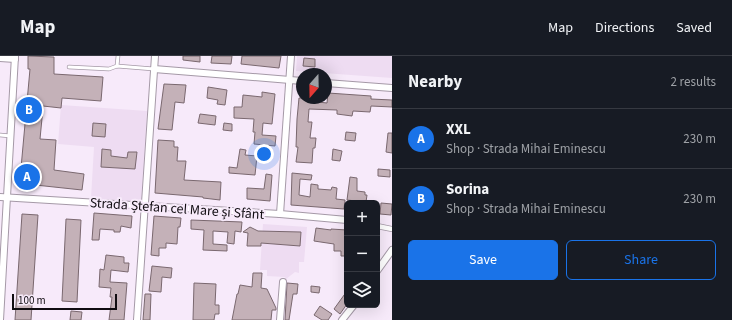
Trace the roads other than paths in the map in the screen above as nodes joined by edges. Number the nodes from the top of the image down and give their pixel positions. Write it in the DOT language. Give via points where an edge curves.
graph roads {
  1 [pos="118,56"];
  2 [pos="155,56"];
  3 [pos="291,56"];
  4 [pos="0,58"];
  5 [pos="15,58"];
  6 [pos="117,66"];
  7 [pos="69,67"];
  8 [pos="154,69"];
  9 [pos="289,79"];
  10 [pos="296,80"];
  11 [pos="332,83"];
  12 [pos="392,88"];
  13 [pos="0,135"];
  14 [pos="11,136"];
  15 [pos="0,196"];
  16 [pos="7,197"];
  17 [pos="145,206"];
  18 [pos="280,214"];
  19 [pos="344,220"];
  20 [pos="380,227"];
  21 [pos="392,229"];
  22 [pos="392,250"];
  23 [pos="380,267"];
  24 [pos="283,282"];
  25 [pos="352,308"];
  26 [pos="0,320"];
  27 [pos="137,320"];
  28 [pos="280,320"];
  29 [pos="342,320"];
  1 -- 6 [label="lane"];
  2 -- 8 [label="street"];
  3 -- 9 [label="street"];
  4 -- 5 [label="street"];
  5 -- 14 [label="street"];
  6 -- 7 [label="lane" via="109,69"];
  6 -- 8 [label="lane"];
  8 -- 9 [label="street"];
  8 -- 17 [label="street"];
  9 -- 10 [label="street"];
  9 -- 18 [label="street"];
  11 -- 12 [label="street"];
  13 -- 14 [label="lane"];
  14 -- 16 [label="street"];
  15 -- 16 [label="street, Strada Ștefan cel Mare și Sfânt"];
  16 -- 17 [label="street, Strada Ștefan cel Mare și Sfânt"];
  16 -- 26 [label="street"];
  17 -- 18 [label="street, Strada Ștefan cel Mare și Sfânt"];
  17 -- 27 [label="street"];
  18 -- 19 [label="street, Strada Ștefan cel Mare și Sfânt"];
  20 -- 21 [label="street"];
  22 -- 23 [label="street"];
  24 -- 28 [label="street"];
  25 -- 29 [label="street"];
}
